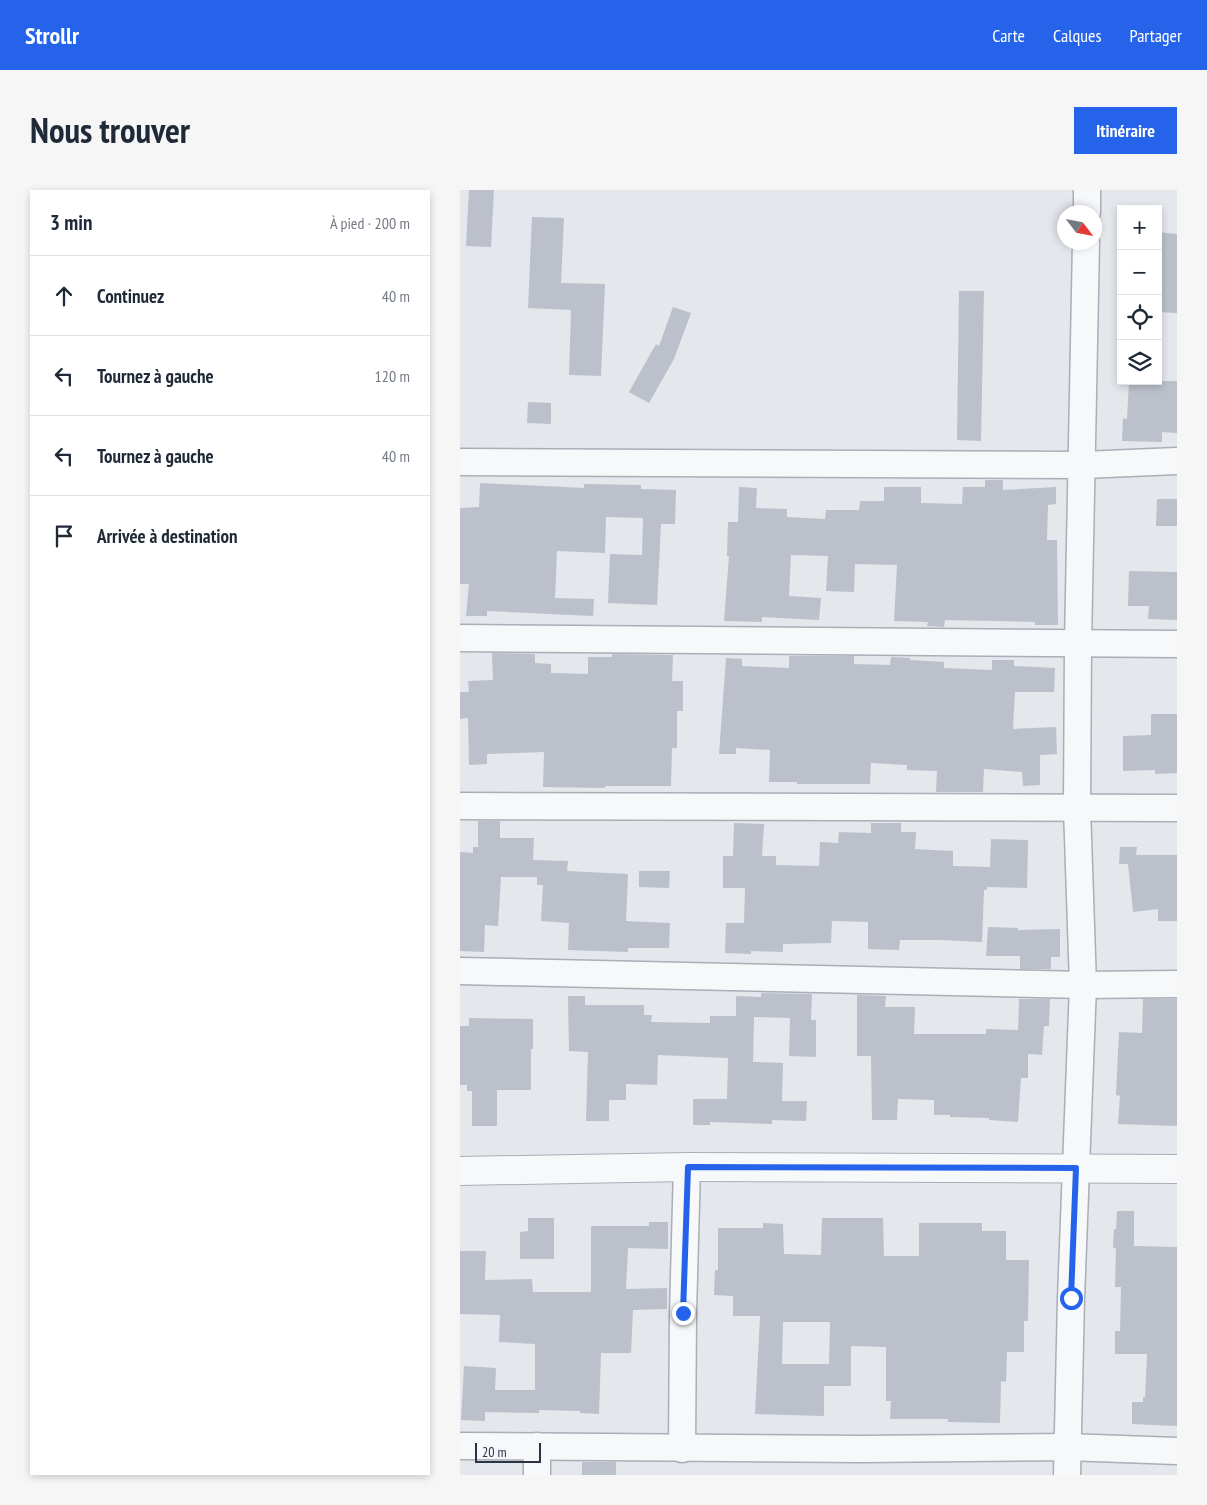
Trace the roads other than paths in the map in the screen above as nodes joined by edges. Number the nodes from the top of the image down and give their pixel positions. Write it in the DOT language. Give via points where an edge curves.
graph roads {
  1 [pos="1087,190"];
  2 [pos="1087,205"];
  3 [pos="1086,250"];
  4 [pos="1177,461"];
  5 [pos="460,462"];
  6 [pos="1083,465"];
  7 [pos="460,638"];
  8 [pos="1078,644"];
  9 [pos="1177,644"];
  10 [pos="460,806"];
  11 [pos="1077,808"];
  12 [pos="1177,808"];
  13 [pos="460,971"];
  14 [pos="1177,984"];
  15 [pos="1083,985"];
  16 [pos="688,1167"];
  17 [pos="1076,1168"];
  18 [pos="1177,1169"];
  19 [pos="460,1172"];
  20 [pos="460,1446"];
  21 [pos="537,1446"];
  22 [pos="1068,1447"];
  23 [pos="682,1449"];
  24 [pos="1177,1451"];
  25 [pos="537,1475"];
  26 [pos="1067,1475"];
  1 -- 2 [label="street"];
  3 -- 6 [label="street"];
  4 -- 6 [label="street"];
  5 -- 6 [label="street"];
  6 -- 8 [label="street"];
  7 -- 8 [label="street"];
  8 -- 9 [label="street"];
  8 -- 11 [label="street"];
  10 -- 11 [label="street"];
  11 -- 12 [label="street"];
  11 -- 15 [label="street"];
  13 -- 15 [label="street"];
  14 -- 15 [label="street"];
  15 -- 17 [label="street"];
  16 -- 17 [label="street"];
  16 -- 19 [label="street"];
  16 -- 23 [label="street"];
  17 -- 18 [label="street"];
  17 -- 22 [label="street"];
  20 -- 21 [label="street"];
  21 -- 23 [label="street"];
  21 -- 25 [label="street"];
  22 -- 23 [label="street"];
  22 -- 24 [label="street"];
  22 -- 26 [label="street"];
}
